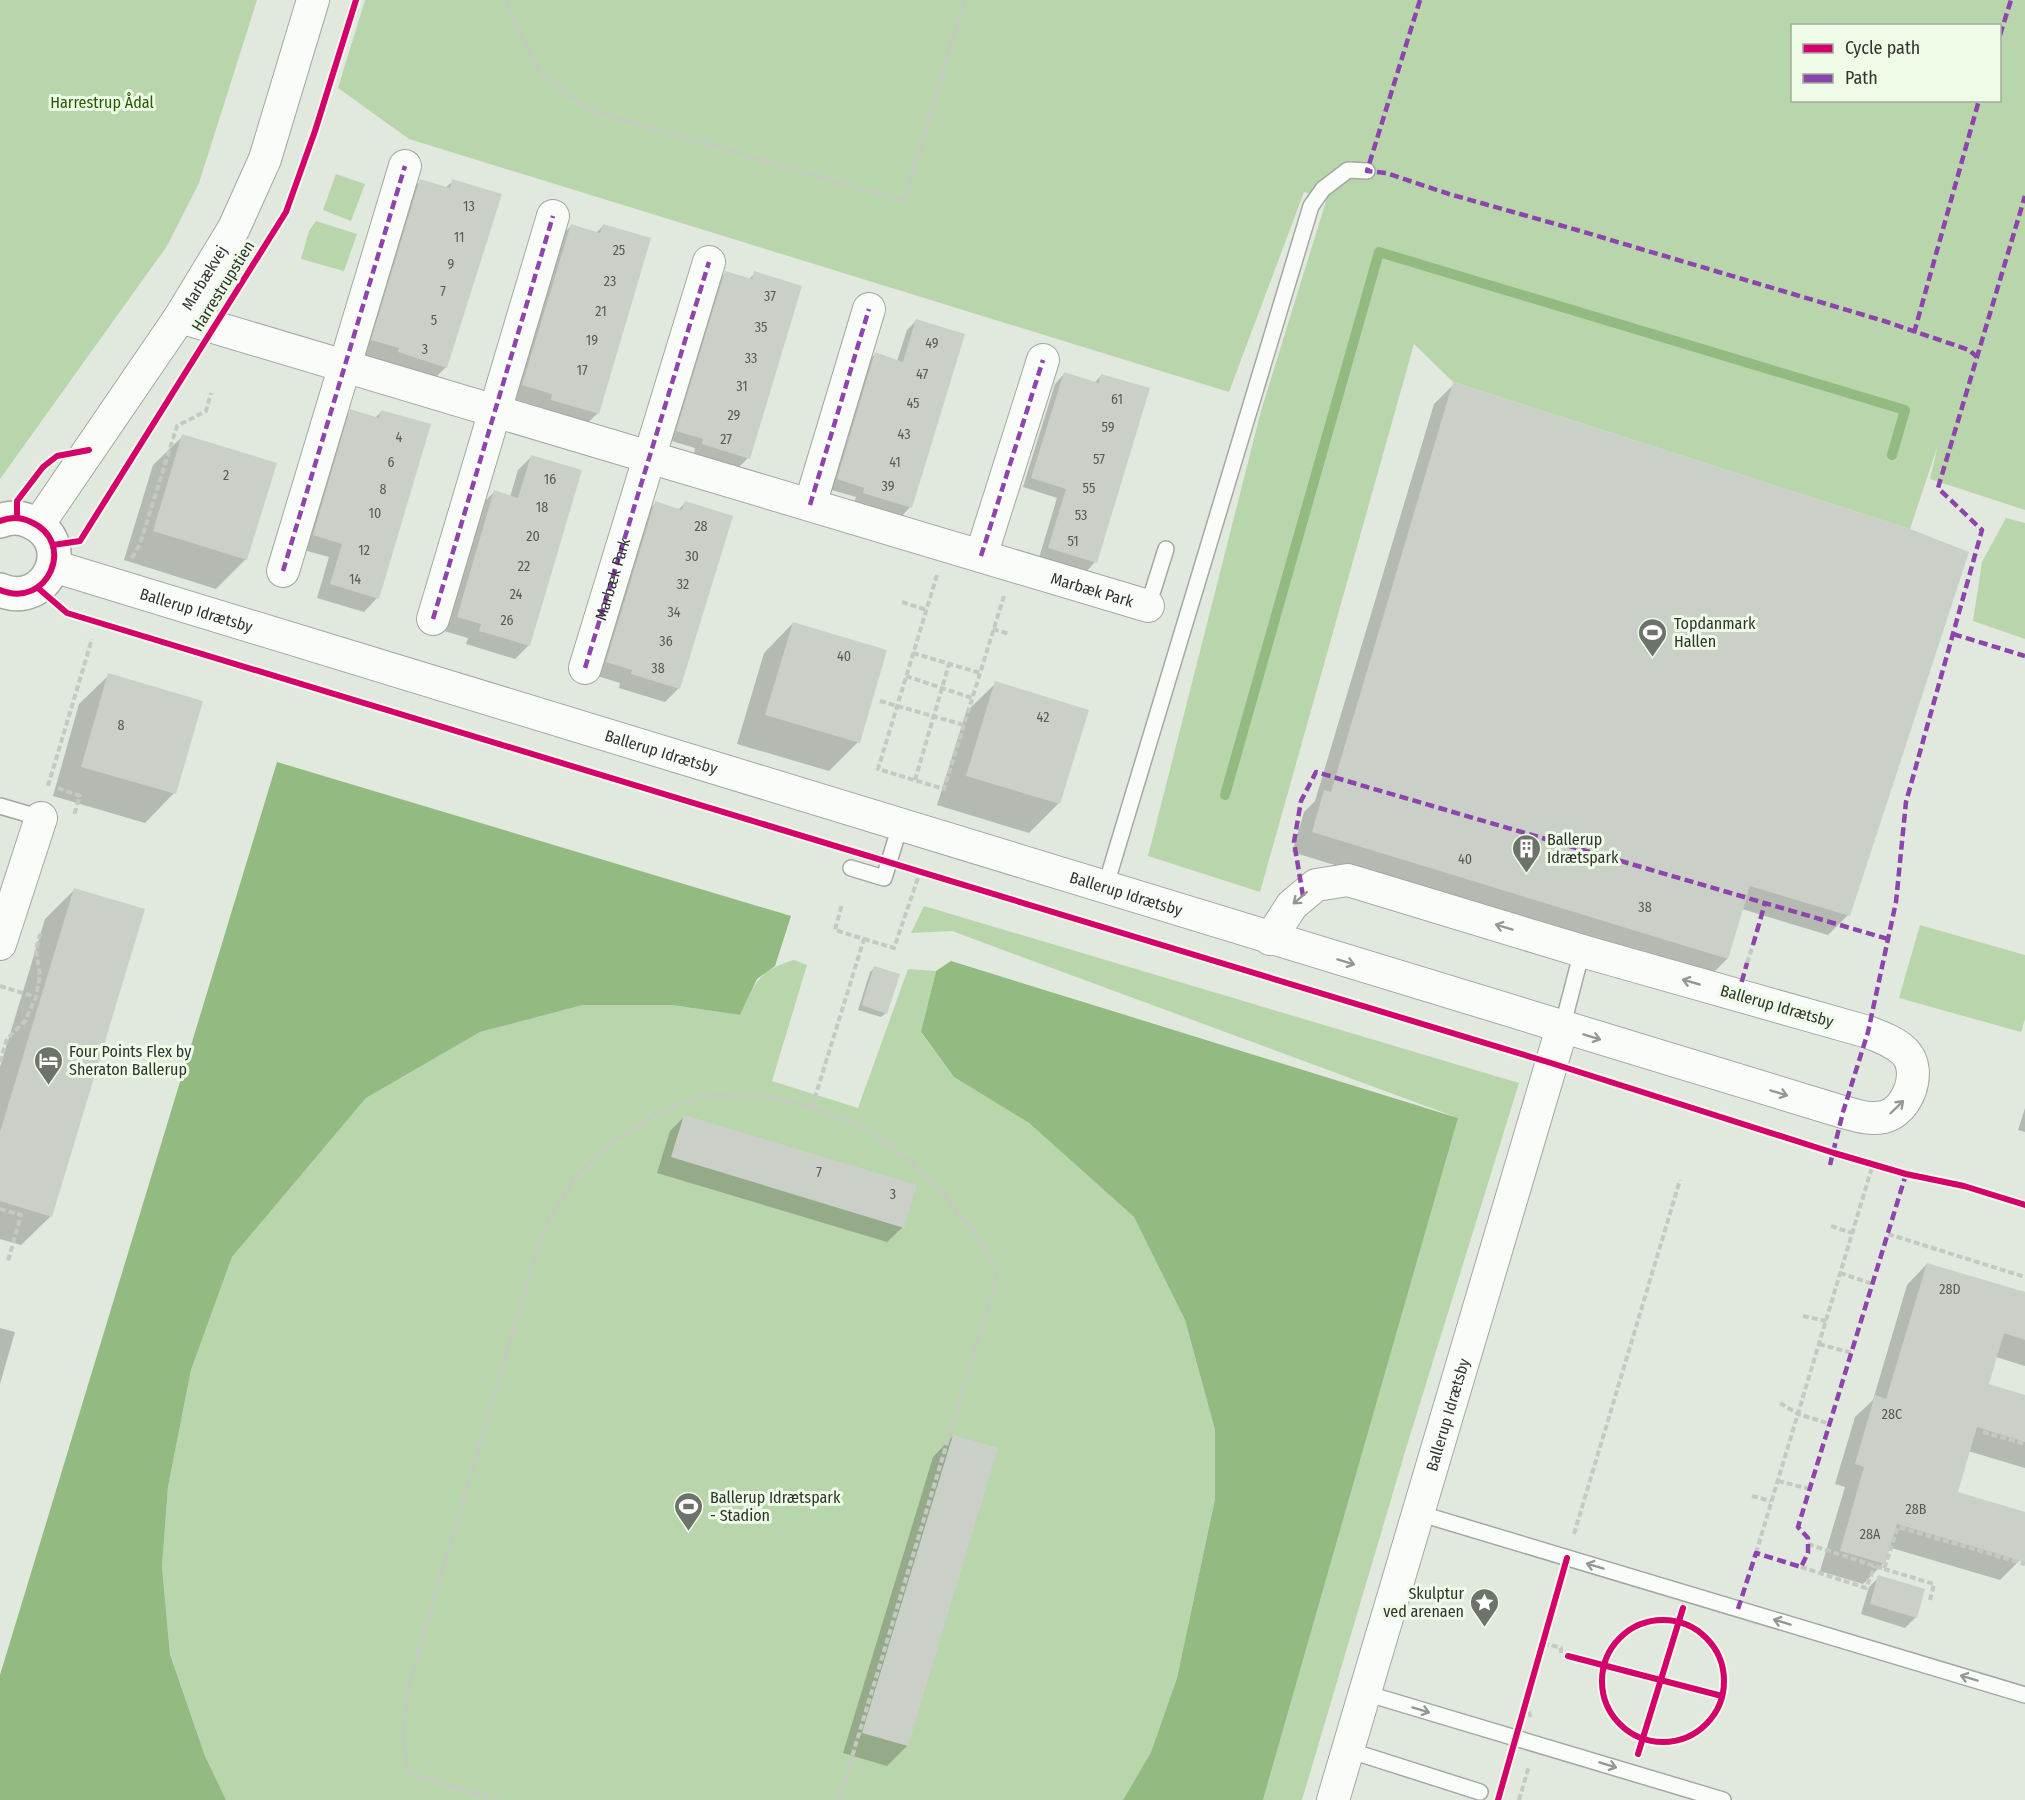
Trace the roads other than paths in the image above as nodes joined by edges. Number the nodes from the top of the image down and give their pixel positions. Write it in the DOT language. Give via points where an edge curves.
graph roads {
  1 [pos="313,0"];
  2 [pos="405,166"];
  3 [pos="1367,171"];
  4 [pos="553,216"];
  5 [pos="709,262"];
  6 [pos="869,309"];
  7 [pos="180,317"];
  8 [pos="1043,360"];
  9 [pos="345,366"];
  10 [pos="495,411"];
  11 [pos="649,457"];
  12 [pos="810,505"];
  13 [pos="0,522"];
  14 [pos="38,525"];
  15 [pos="1166,549"];
  16 [pos="981,556"];
  17 [pos="53,566"];
  18 [pos="283,571"];
  19 [pos="0,590"];
  20 [pos="1148,606"];
  21 [pos="433,619"];
  22 [pos="585,668"];
  23 [pos="0,806"];
  24 [pos="41,818"];
  25 [pos="900,826"];
  26 [pos="851,868"];
  27 [pos="1106,888"];
  28 [pos="1270,939"];
  29 [pos="0,944"];
  30 [pos="1582,951"];
  31 [pos="1562,1028"];
  32 [pos="1418,1513"];
  33 [pos="1365,1693"];
  34 [pos="2025,1695"];
  35 [pos="1348,1750"];
  36 [pos="1480,1792"];
  37 [pos="1333,1800"];
  38 [pos="1724,1800"];
  1 -- 7 [label="street, Marbækvej" via="265,159 234,228"];
  2 -- 9 [label="street"];
  3 -- 27 [label="lane" via="1348,170 1323,189 1311,207"];
  4 -- 10 [label="street"];
  5 -- 11 [label="street, Marbæk Park"];
  6 -- 12 [label="street"];
  7 -- 9 [label="street, Marbæk Park"];
  7 -- 14 [label="street, Marbækvej"];
  8 -- 16 [label="street"];
  9 -- 10 [label="street, Marbæk Park"];
  9 -- 18 [label="street"];
  10 -- 11 [label="street, Marbæk Park"];
  10 -- 21 [label="street"];
  11 -- 12 [label="street, Marbæk Park"];
  11 -- 22 [label="street, Marbæk Park"];
  12 -- 16 [label="street, Marbæk Park"];
  13 -- 14 [label="street" via="23,518"];
  14 -- 17 [label="street" via="53,545"];
  15 -- 20 [label="lane, Marbæk Park"];
  16 -- 20 [label="street, Marbæk Park"];
  17 -- 19 [label="street" via="38,588 25,594"];
  17 -- 25 [label="street, Ballerup Idrætsby"];
  23 -- 24 [label="lane"];
  24 -- 29 [label="street"];
  25 -- 26 [label="lane" via="884,878"];
  25 -- 27 [label="street, Ballerup Idrætsby"];
  27 -- 28 [label="street, Ballerup Idrætsby"];
  30 -- 28 [label="street, Ballerup Idrætsby, one-way" via="1348,880 1316,885 1292,905"];
  28 -- 31 [label="street, Ballerup Idrætsby, one-way"];
  30 -- 31 [label="lane"];
  31 -- 30 [label="street, Ballerup Idrætsby, one-way" via="1868,1119 1887,1116 1900,1107 1911,1090 1912,1069 1906,1053 1868,1032"];
  31 -- 32 [label="street, Ballerup Idrætsby"];
  32 -- 33 [label="street, Ballerup Idrætsby"];
  34 -- 32 [label="lane, one-way"];
  33 -- 35 [label="street, Ballerup Idrætsby"];
  33 -- 38 [label="lane, one-way"];
  35 -- 36 [label="lane"];
  35 -- 37 [label="street, Ballerup Idrætsby"];
}
